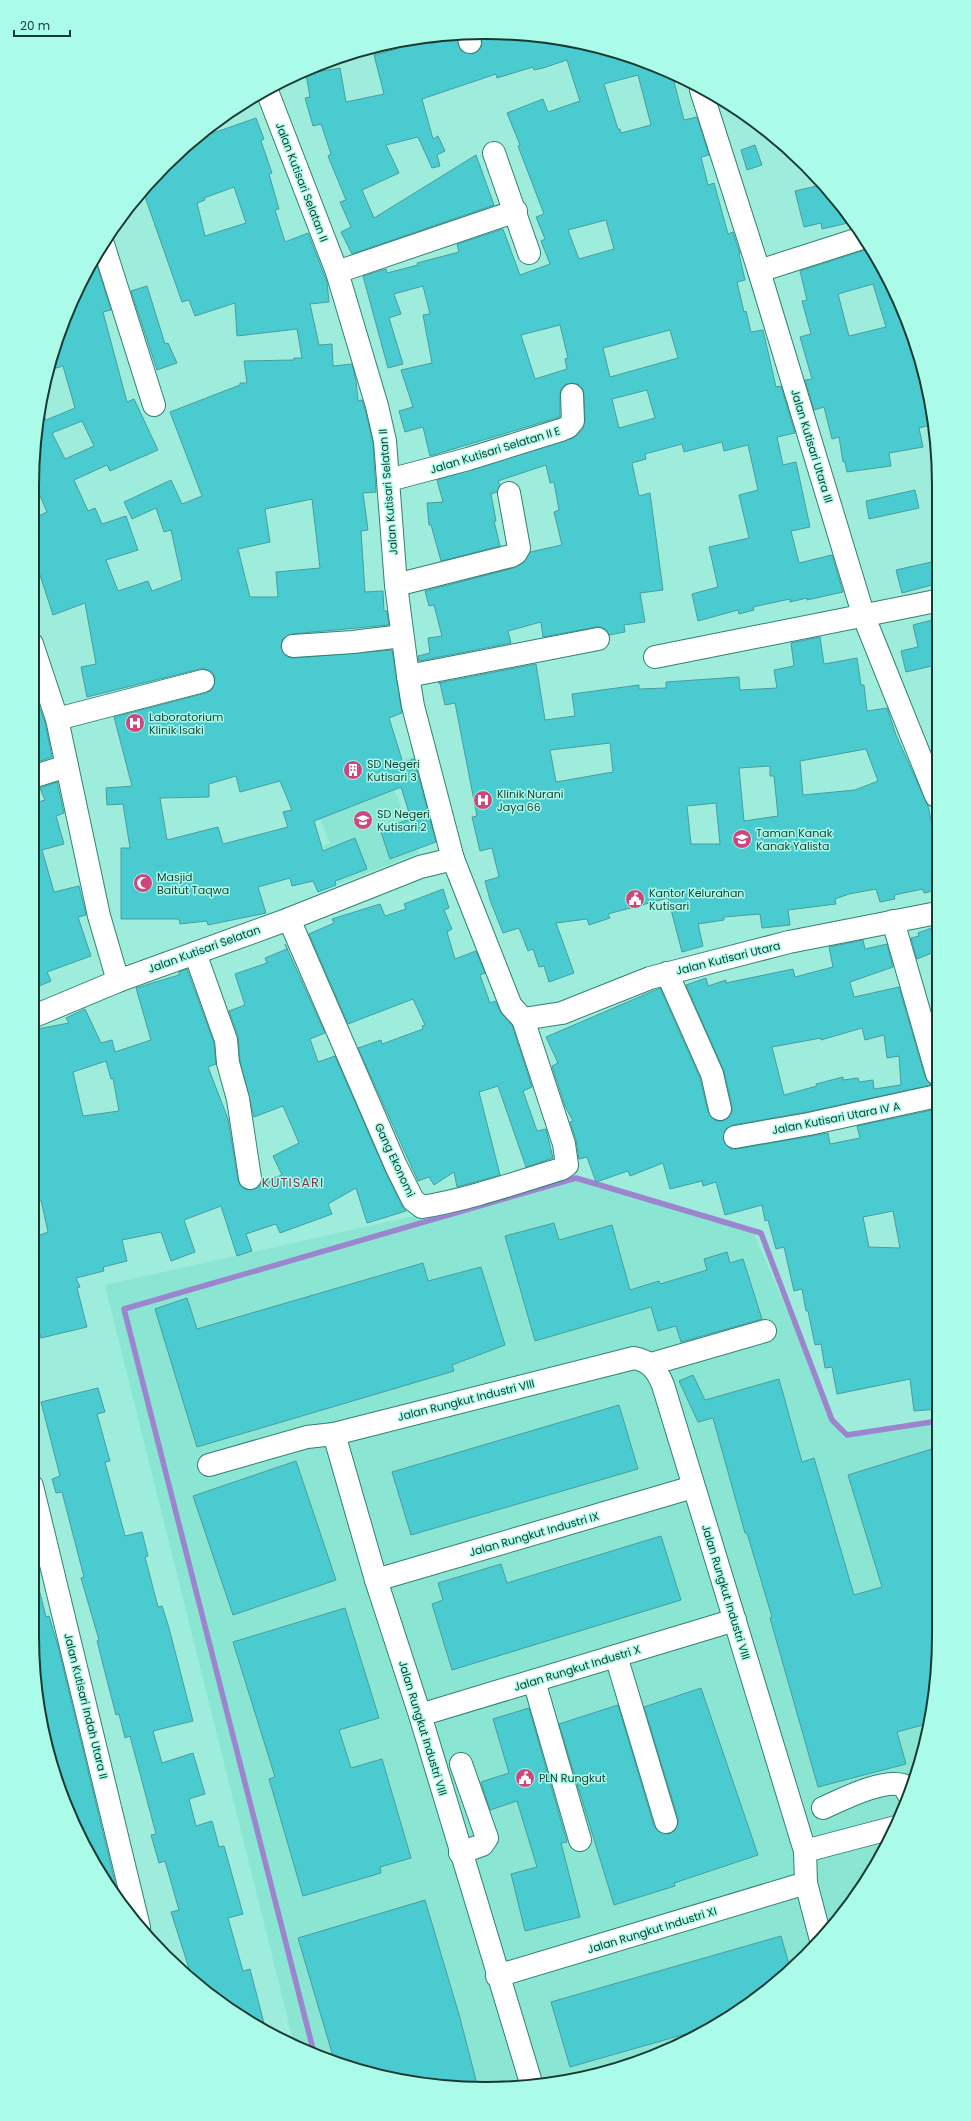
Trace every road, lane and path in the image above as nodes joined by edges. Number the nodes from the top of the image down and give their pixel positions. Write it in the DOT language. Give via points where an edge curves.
graph roads {
  1 [pos="269,95"];
  2 [pos="702,95"];
  3 [pos="494,153"];
  4 [pos="516,212"];
  5 [pos="858,239"];
  6 [pos="105,251"];
  7 [pos="529,253"];
  8 [pos="759,271"];
  9 [pos="337,272"];
  10 [pos="572,395"];
  11 [pos="154,405"];
  12 [pos="389,480"];
  13 [pos="509,493"];
  14 [pos="396,585"];
  15 [pos="932,603"];
  16 [pos="864,617"];
  17 [pos="402,636"];
  18 [pos="598,639"];
  19 [pos="293,646"];
  20 [pos="655,657"];
  21 [pos="39,665"];
  22 [pos="408,676"];
  23 [pos="203,681"];
  24 [pos="57,719"];
  25 [pos="67,766"];
  26 [pos="39,775"];
  27 [pos="932,786"];
  28 [pos="453,859"];
  29 [pos="932,914"];
  30 [pos="289,919"];
  31 [pos="893,921"];
  32 [pos="195,953"];
  33 [pos="667,973"];
  34 [pos="118,981"];
  35 [pos="39,1014"];
  36 [pos="523,1019"];
  37 [pos="932,1052"];
  38 [pos="932,1097"];
  39 [pos="720,1109"];
  40 [pos="735,1137"];
  41 [pos="250,1178"];
  42 [pos="765,1331"];
  43 [pos="651,1364"];
  44 [pos="334,1434"];
  45 [pos="209,1466"];
  46 [pos="693,1487"];
  47 [pos="39,1515"];
  48 [pos="376,1580"];
  49 [pos="735,1620"];
  50 [pos="616,1656"];
  51 [pos="534,1681"];
  52 [pos="420,1715"];
  53 [pos="461,1764"];
  54 [pos="905,1787"];
  55 [pos="823,1808"];
  56 [pos="666,1822"];
  57 [pos="886,1833"];
  58 [pos="580,1840"];
  59 [pos="805,1852"];
  60 [pos="460,1853"];
  61 [pos="806,1883"];
  62 [pos="135,1912"];
  63 [pos="819,1932"];
  64 [pos="497,1976"];
  65 [pos="530,2079"];
  1 -- 9 [label="street, Jalan Kutisari Selatan II"];
  2 -- 8 [label="street, Jalan Kutisari Utara III"];
  3 -- 4 [label="street"];
  4 -- 7 [label="street"];
  4 -- 9 [label="street"];
  5 -- 8 [label="street"];
  6 -- 11 [label="street"];
  8 -- 16 [label="street, Jalan Kutisari Utara III"];
  9 -- 12 [label="street, Jalan Kutisari Selatan II" via="377,406 385,441"];
  10 -- 12 [label="street, Jalan Kutisari Selatan II E" via="573,421 564,429"];
  12 -- 14 [label="street, Jalan Kutisari Selatan II"];
  13 -- 14 [label="street" via="519,548 516,553"];
  14 -- 17 [label="street, Jalan Kutisari Selatan II"];
  15 -- 16 [label="street"];
  16 -- 20 [label="street"];
  16 -- 27 [label="street, Jalan Kutisari Utara III"];
  17 -- 19 [label="street"];
  17 -- 22 [label="street, Jalan Kutisari Selatan II"];
  18 -- 22 [label="street"];
  21 -- 24 [label="street"];
  22 -- 28 [label="street, Jalan Kutisari Selatan II" via="413,706"];
  23 -- 24 [label="street"];
  24 -- 25 [label="street"];
  25 -- 26 [label="street"];
  25 -- 34 [label="street" via="99,916"];
  28 -- 30 [label="street, Jalan Kutisari Selatan" via="420,868"];
  28 -- 36 [label="street" via="511,1006"];
  29 -- 31 [label="street, Jalan Kutisari Utara"];
  30 -- 32 [label="street, Jalan Kutisari Selatan"];
  30 -- 36 [label="street, Gang Ekonomi" via="396,1166 413,1200 422,1207 454,1202 561,1169 567,1164 564,1144"];
  31 -- 33 [label="street, Jalan Kutisari Utara" via="789,942"];
  31 -- 37 [label="street"];
  32 -- 34 [label="street, Jalan Kutisari Selatan"];
  32 -- 41 [label="street" via="226,1040"];
  33 -- 36 [label="street, Jalan Kutisari Utara" via="562,1013"];
  33 -- 39 [label="street" via="712,1074"];
  34 -- 35 [label="street, Jalan Kutisari Selatan"];
  38 -- 40 [label="street, Jalan Kutisari Utara IV A"];
  42 -- 43 [label="street"];
  43 -- 44 [label="street, Jalan Rungkut Industri VIII" via="634,1358"];
  43 -- 46 [label="street, Jalan Rungkut Industri VIII" via="663,1385"];
  44 -- 45 [label="street" via="307,1436"];
  44 -- 48 [label="street, Jalan Rungkut Industri VIII"];
  46 -- 48 [label="street, Jalan Rungkut Industri IX"];
  46 -- 49 [label="street, Jalan Rungkut Industri VIII"];
  47 -- 62 [label="street, Jalan Kutisari Indah Utara II"];
  48 -- 52 [label="street, Jalan Rungkut Industri VIII"];
  49 -- 50 [label="street, Jalan Rungkut Industri X"];
  49 -- 59 [label="street, Jalan Rungkut Industri VIII"];
  50 -- 51 [label="street, Jalan Rungkut Industri X"];
  50 -- 56 [label="street"];
  51 -- 52 [label="street, Jalan Rungkut Industri X"];
  51 -- 58 [label="street"];
  52 -- 60 [label="street, Jalan Rungkut Industri VIII"];
  53 -- 60 [label="street" via="487,1838 482,1845"];
  54 -- 55 [label="street" via="903,1784 894,1782"];
  57 -- 59 [label="street"];
  59 -- 61 [label="street, Jalan Rungkut Industri VIII"];
  60 -- 64 [label="street, Jalan Rungkut Industri VIII"];
  61 -- 63 [label="street, Jalan Rungkut Industri VIII"];
  61 -- 64 [label="street, Jalan Rungkut Industri XI"];
  64 -- 65 [label="street, Jalan Rungkut Industri VIII"];
}
